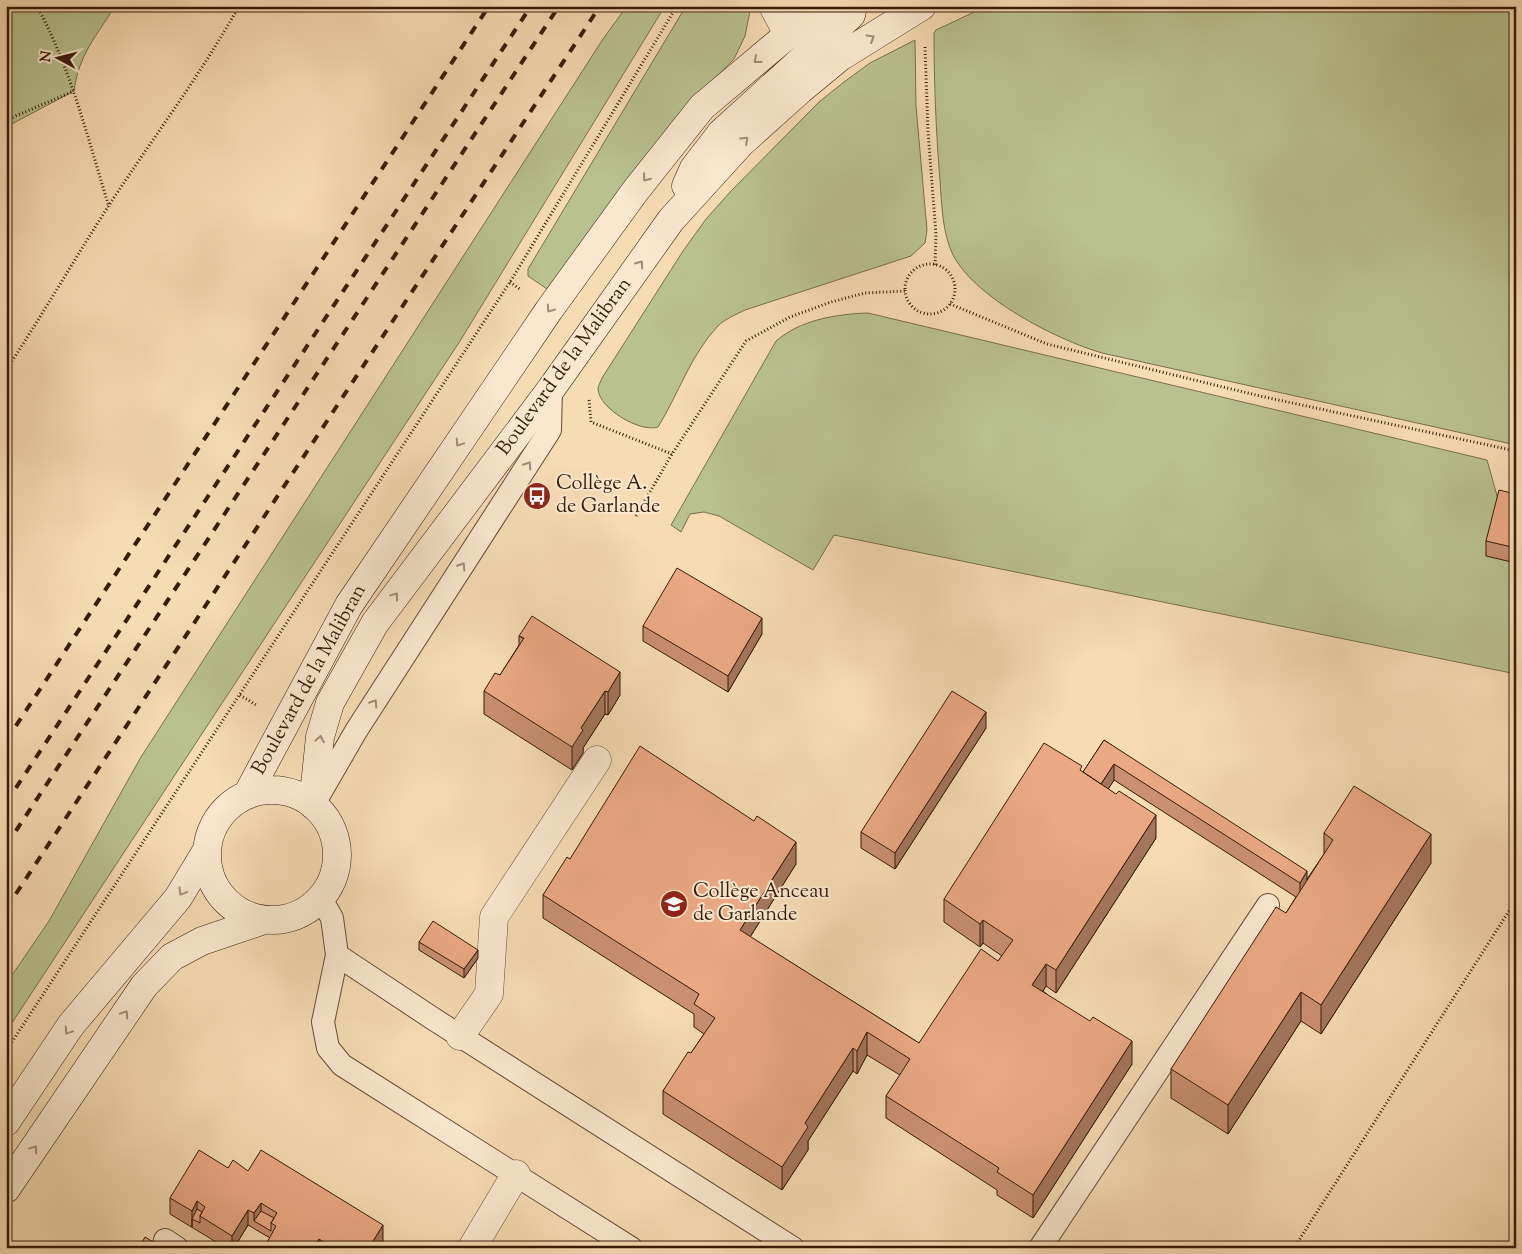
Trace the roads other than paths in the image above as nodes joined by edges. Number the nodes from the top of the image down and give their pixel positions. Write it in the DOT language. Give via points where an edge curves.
graph roads {
  1 [pos="773,6"];
  2 [pos="822,6"];
  3 [pos="852,6"];
  4 [pos="922,6"];
  5 [pos="788,34"];
  6 [pos="828,51"];
  7 [pos="551,388"];
  8 [pos="597,760"];
  9 [pos="247,795"];
  10 [pos="313,805"];
  11 [pos="207,850"];
  12 [pos="321,899"];
  13 [pos="1268,905"];
  14 [pos="264,920"];
  15 [pos="338,955"];
  16 [pos="460,1036"];
  17 [pos="6,1122"];
  18 [pos="516,1174"];
  19 [pos="6,1189"];
  20 [pos="472,1248"];
  21 [pos="631,1248"];
  22 [pos="793,1248"];
  23 [pos="1040,1248"];
  1 -- 5 [label="main road"];
  2 -- 5 [label="main road, Boulevard de la Malibran"];
  3 -- 6 [label="main road" via="851,15"];
  6 -- 4 [label="main road, one-way"];
  5 -- 6 [label="main road"];
  5 -- 9 [label="main road, Boulevard de la Malibran, one-way" via="702,107 636,190 549,310 349,605"];
  7 -- 6 [label="main road, Boulevard de la Malibran, one-way" via="671,220 694,168 721,133"];
  10 -- 7 [label="lane, one-way" via="356,731 550,430"];
  10 -- 7 [label="main road, Boulevard de la Malibran, one-way" via="320,737 330,704 375,623"];
  8 -- 16 [label="main road" via="494,917 489,994"];
  9 -- 10 [label="main road" via="264,790 282,791"];
  9 -- 11 [label="main road" via="219,817"];
  10 -- 12 [label="main road" via="327,820 335,840 332,881"];
  11 -- 14 [label="main road" via="208,870 215,888 245,915"];
  11 -- 17 [label="main road, one-way" via="178,898 71,1025"];
  12 -- 14 [label="main road" via="304,912 285,920"];
  12 -- 15 [label="lane" via="332,918"];
  13 -- 23 [label="lane"];
  19 -- 14 [label="main road, one-way" via="149,980 172,957 202,941"];
  15 -- 16 [label="lane"];
  15 -- 18 [label="lane" via="323,1022 328,1048 342,1065"];
  16 -- 22 [label="lane"];
  18 -- 20 [label="main road"];
  18 -- 21 [label="lane"];
}
